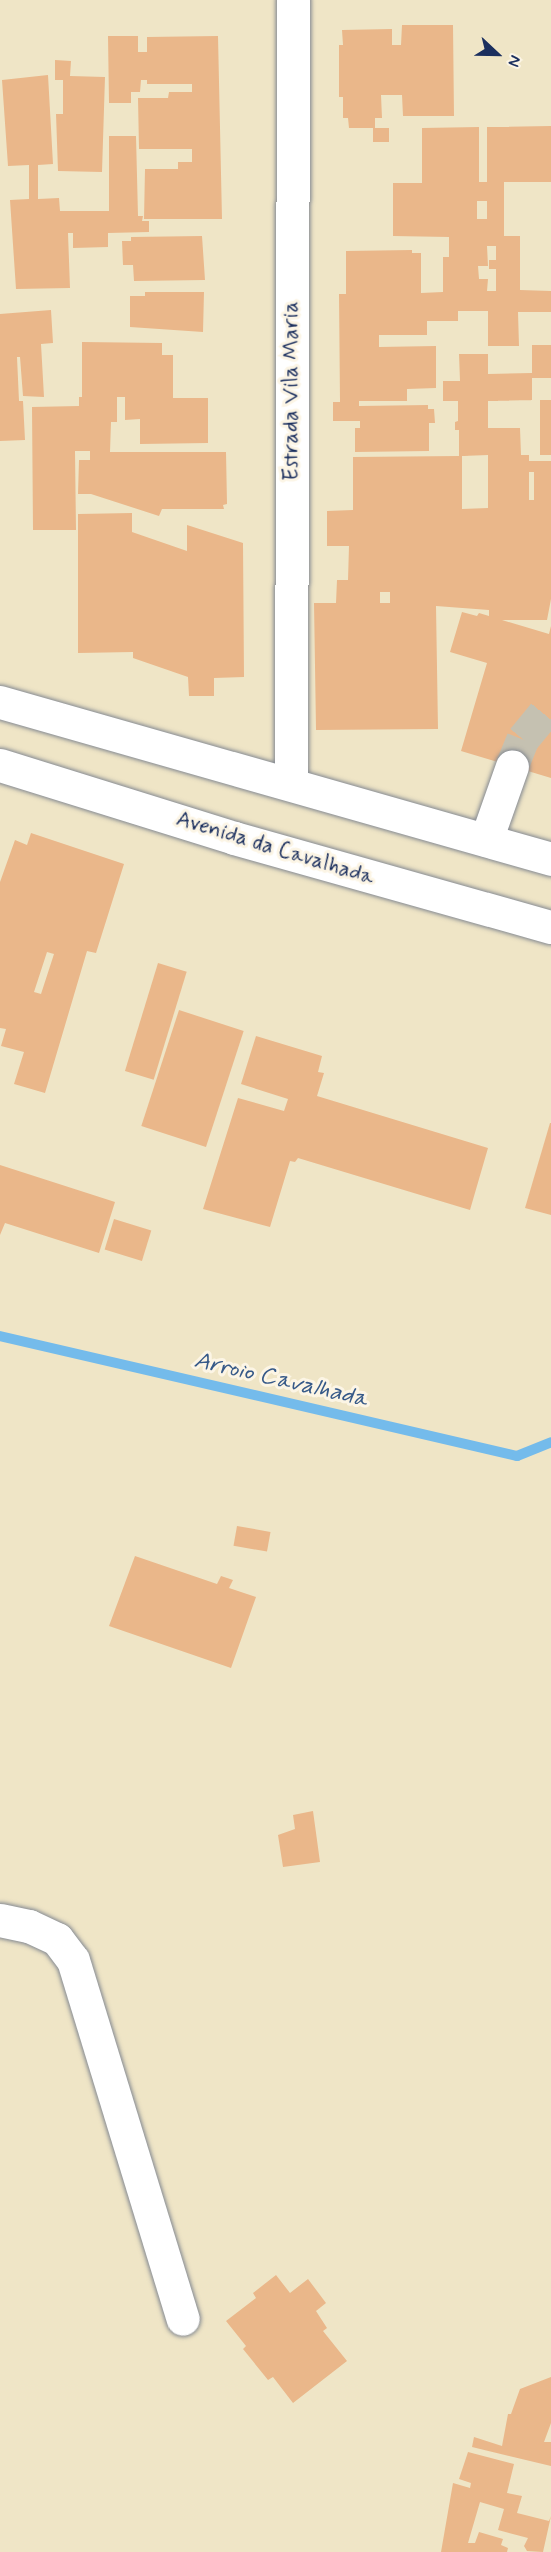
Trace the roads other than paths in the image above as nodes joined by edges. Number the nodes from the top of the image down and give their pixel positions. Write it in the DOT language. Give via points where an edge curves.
graph roads {
  1 [pos="293,0"];
  2 [pos="0,702"];
  3 [pos="0,765"];
  4 [pos="512,766"];
  5 [pos="291,783"];
  6 [pos="486,840"];
  7 [pos="551,859"];
  8 [pos="438,897"];
  9 [pos="551,908"];
  10 [pos="551,927"];
  11 [pos="0,1920"];
  12 [pos="183,2319"];
  1 -- 5 [label="main road, Estrada Vila Maria"];
  2 -- 5 [label="main road"];
  3 -- 8 [label="main road, Avenida da Cavalhada"];
  4 -- 6 [label="main road"];
  5 -- 6 [label="main road"];
  6 -- 7 [label="main road"];
  8 -- 9 [label="main road"];
  8 -- 10 [label="main road, Avenida da Cavalhada"];
  11 -- 12 [label="main road" via="29,1926 57,1939 73,1960"];
}
